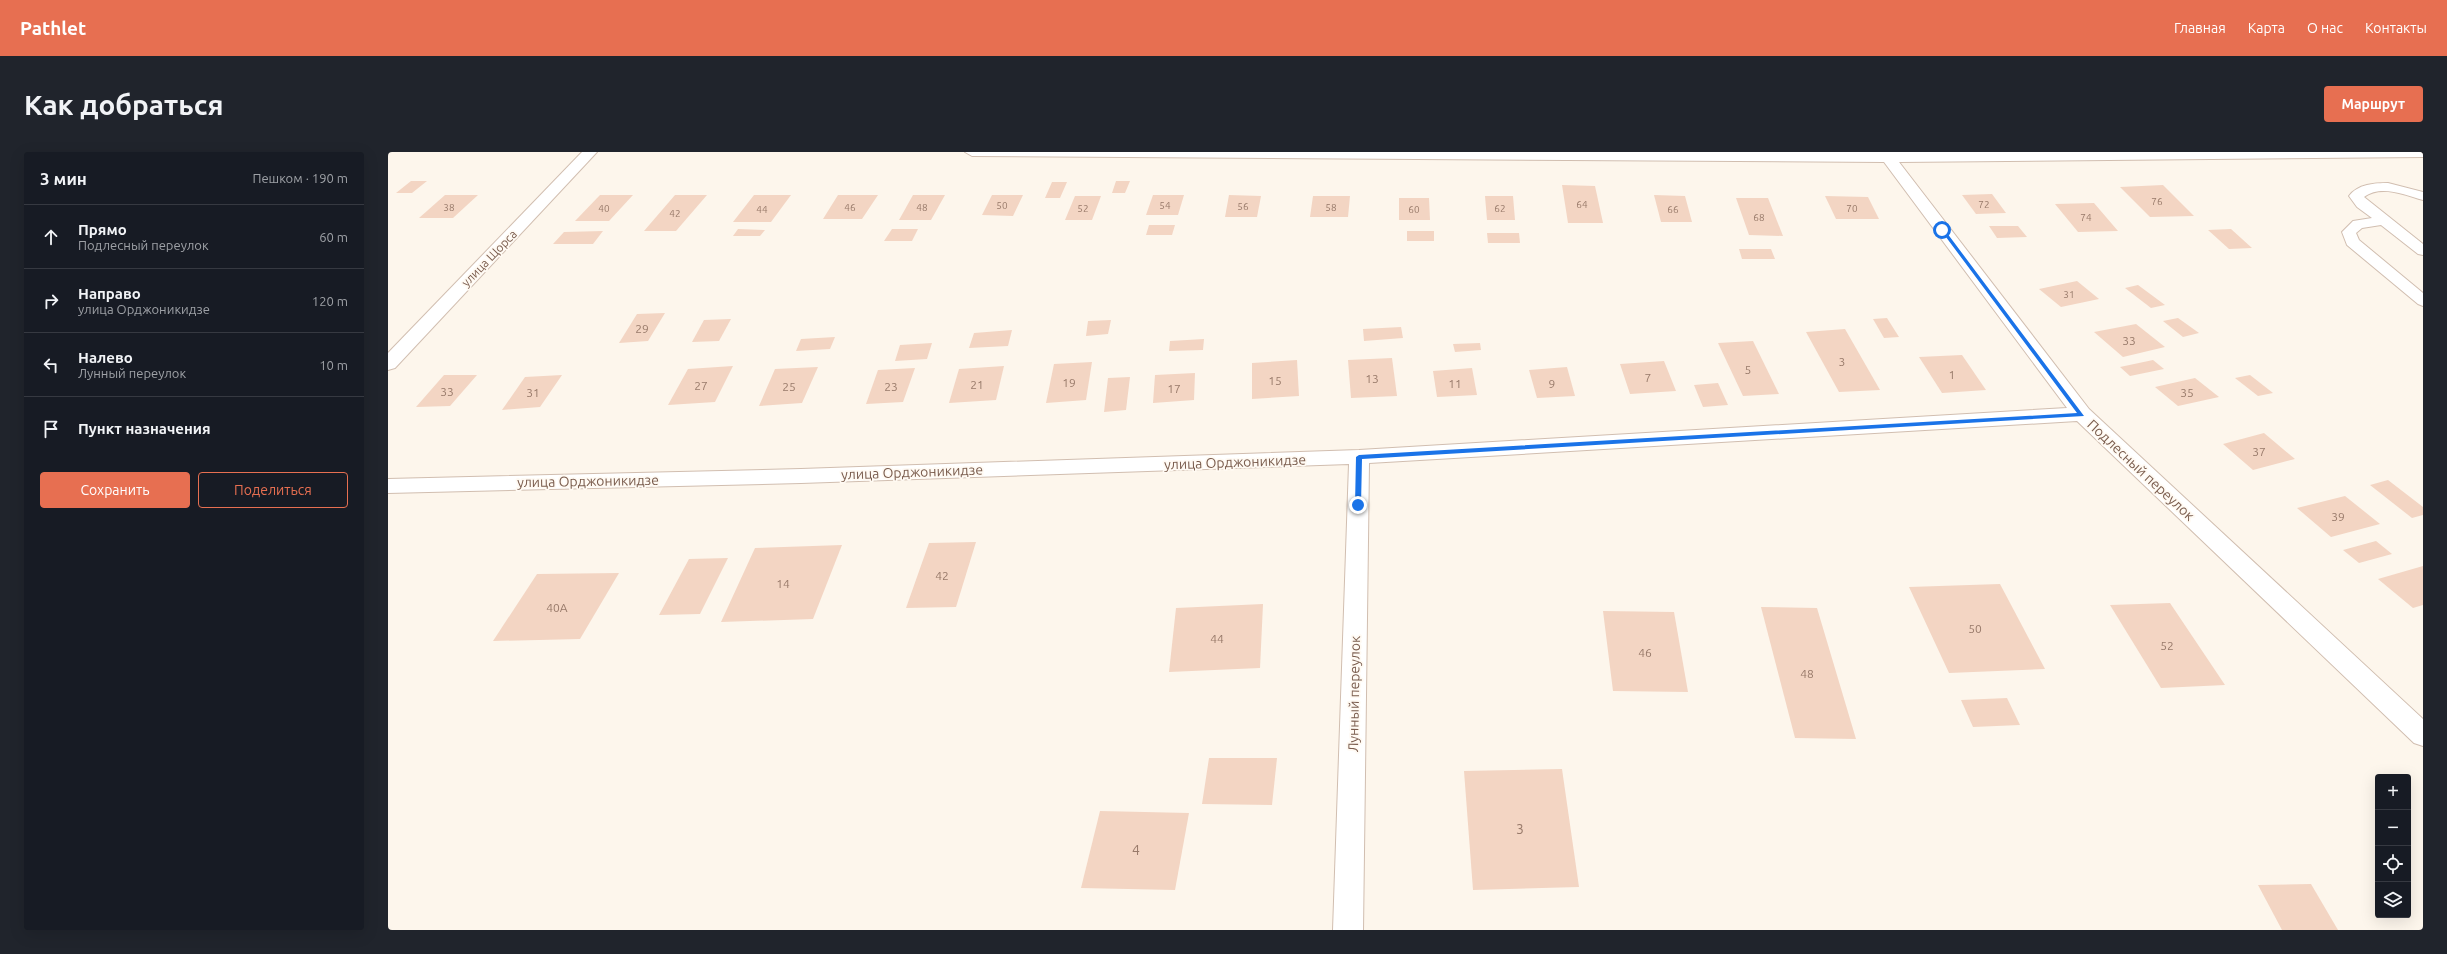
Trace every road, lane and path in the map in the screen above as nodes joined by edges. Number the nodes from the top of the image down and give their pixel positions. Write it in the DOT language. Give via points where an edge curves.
graph roads {
  1 [pos="590,152"];
  2 [pos="972,152"];
  3 [pos="1647,154"];
  4 [pos="1885,154"];
  5 [pos="2423,154"];
  6 [pos="2423,196"];
  7 [pos="2383,221"];
  8 [pos="2423,251"];
  9 [pos="2423,301"];
  10 [pos="388,364"];
  11 [pos="2082,414"];
  12 [pos="1359,457"];
  13 [pos="388,486"];
  14 [pos="2423,735"];
  15 [pos="1348,930"];
  1 -- 10 [label="street, улица Щорса"];
  2 -- 3 [label="street"];
  3 -- 4 [label="street"];
  4 -- 5 [label="street" via="2239,157"];
  4 -- 11 [label="street, Подлесный переулок"];
  6 -- 7 [label="lane" via="2400,189 2377,187 2362,190 2356,196"];
  7 -- 8 [label="lane"];
  7 -- 9 [label="lane" via="2358,224 2349,232 2352,242"];
  11 -- 12 [label="street, улица Орджоникидзе"];
  11 -- 14 [label="street, Подлесный переулок"];
  12 -- 13 [label="street, улица Орджоникидзе" via="808,476"];
  12 -- 15 [label="street, Лунный переулок"];
}
